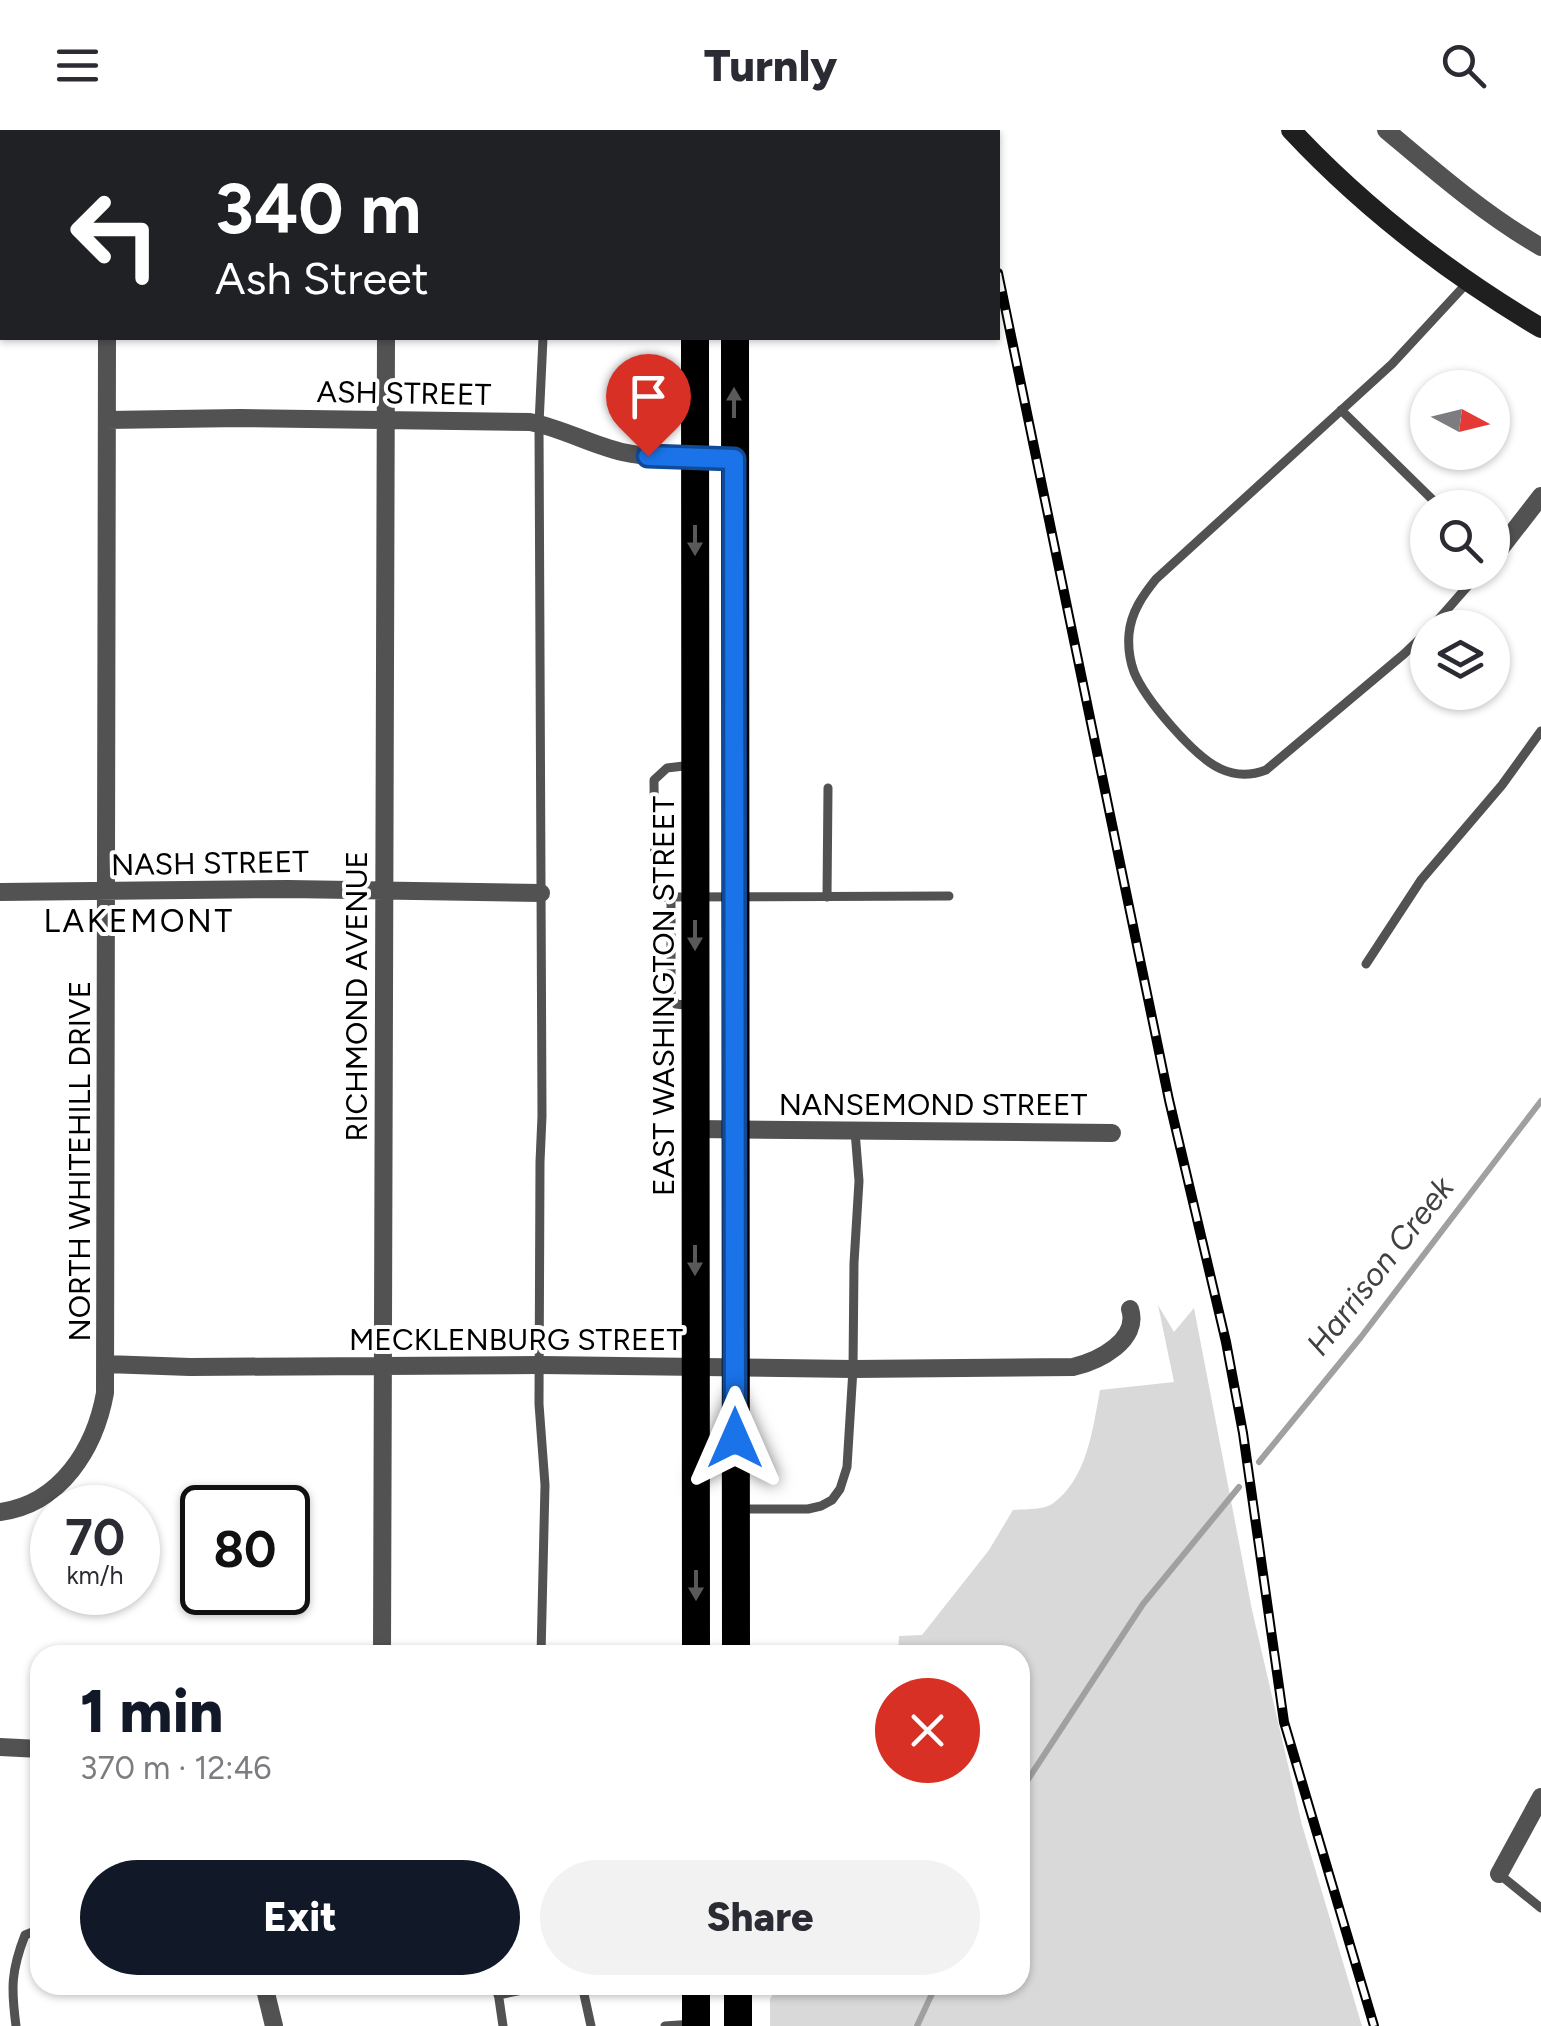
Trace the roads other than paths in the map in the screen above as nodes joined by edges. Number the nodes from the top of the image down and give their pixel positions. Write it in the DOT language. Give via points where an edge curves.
graph roads {
  1 [pos="1290,130"];
  2 [pos="1386,130"];
  3 [pos="1541,247"];
  4 [pos="1469,282"];
  5 [pos="1541,328"];
  6 [pos="107,340"];
  7 [pos="386,340"];
  8 [pos="543,340"];
  9 [pos="695,340"];
  10 [pos="735,340"];
  11 [pos="1341,410"];
  12 [pos="106,420"];
  13 [pos="386,420"];
  14 [pos="539,424"];
  15 [pos="694,458"];
  16 [pos="734,459"];
  17 [pos="1423,490"];
  18 [pos="1541,496"];
  19 [pos="1510,535"];
  20 [pos="1464,590"];
  21 [pos="1446,610"];
  22 [pos="1410,648"];
  23 [pos="1541,731"];
  24 [pos="695,765"];
  25 [pos="828,788"];
  26 [pos="383,890"];
  27 [pos="0,892"];
  28 [pos="106,892"];
  29 [pos="541,893"];
  30 [pos="683,896"];
  31 [pos="736,896"];
  32 [pos="949,896"];
  33 [pos="827,897"];
  34 [pos="1366,964"];
  35 [pos="695,1129"];
  36 [pos="735,1130"];
  37 [pos="855,1131"];
  38 [pos="1112,1133"];
  39 [pos="1130,1309"];
  40 [pos="106,1364"];
  41 [pos="540,1365"];
  42 [pos="383,1366"];
  43 [pos="695,1367"];
  44 [pos="736,1368"];
  45 [pos="853,1369"];
  46 [pos="735,1508"];
  47 [pos="0,1512"];
  48 [pos="382,1645"];
  49 [pos="541,1645"];
  50 [pos="696,1645"];
  51 [pos="736,1645"];
  52 [pos="0,1747"];
  53 [pos="30,1748"];
  54 [pos="1541,1797"];
  55 [pos="1499,1874"];
  56 [pos="1541,1908"];
  57 [pos="30,1932"];
  58 [pos="266,1995"];
  59 [pos="499,1995"];
  60 [pos="584,1995"];
  61 [pos="696,1995"];
  62 [pos="738,1995"];
  63 [pos="696,2025"];
  64 [pos="16,2026"];
  65 [pos="274,2026"];
  66 [pos="503,2026"];
  67 [pos="591,2026"];
  68 [pos="665,2026"];
  69 [pos="738,2026"];
  1 -- 4 [label="main road"];
  2 -- 3 [label="street" via="1458,192"];
  4 -- 5 [label="main road"];
  4 -- 11 [label="lane"];
  6 -- 12 [label="street, NORTH WHITEHILL DRIVE"];
  7 -- 13 [label="street, RICHMOND AVENUE"];
  8 -- 14 [label="lane"];
  9 -- 15 [label="highway, EAST WASHINGTON STREET"];
  16 -- 10 [label="highway, one-way"];
  11 -- 17 [label="lane"];
  11 -- 22 [label="lane" via="1145,592 1129,634 1134,672 1202,758 1252,775"];
  12 -- 13 [label="street, ASH STREET"];
  12 -- 28 [label="street, NORTH WHITEHILL DRIVE"];
  13 -- 14 [label="street, ASH STREET"];
  13 -- 26 [label="street, RICHMOND AVENUE"];
  14 -- 15 [label="street, ASH STREET" via="618,451"];
  14 -- 29 [label="lane"];
  15 -- 16 [label="street, ASH STREET"];
  15 -- 24 [label="highway, EAST WASHINGTON STREET, one-way"];
  16 -- 31 [label="highway"];
  18 -- 19 [label="street"];
  20 -- 21 [label="lane"];
  23 -- 34 [label="lane" via="1421,880"];
  24 -- 30 [label="highway, EAST WASHINGTON STREET"];
  24 -- 30 [label="lane" via="667,768 654,780 654,894"];
  25 -- 33 [label="lane"];
  26 -- 28 [label="street, NASH STREET"];
  26 -- 29 [label="street, NASH STREET"];
  26 -- 42 [label="street, RICHMOND AVENUE"];
  27 -- 28 [label="street, NASH STREET"];
  28 -- 40 [label="street, NORTH WHITEHILL DRIVE"];
  29 -- 41 [label="lane"];
  30 -- 31 [label="lane"];
  30 -- 35 [label="highway, EAST WASHINGTON STREET" via="695,1006"];
  31 -- 33 [label="lane"];
  31 -- 36 [label="highway"];
  32 -- 33 [label="lane"];
  35 -- 36 [label="street, NANSEMOND STREET"];
  35 -- 43 [label="highway, EAST WASHINGTON STREET, one-way"];
  36 -- 37 [label="street, NANSEMOND STREET"];
  36 -- 44 [label="highway"];
  37 -- 38 [label="street, NANSEMOND STREET"];
  37 -- 45 [label="lane"];
  39 -- 45 [label="street, MECKLENBURG STREET" via="1131,1328 1119,1344 1088,1363"];
  40 -- 42 [label="street, MECKLENBURG STREET"];
  40 -- 47 [label="street, NORTH WHITEHILL DRIVE" via="100,1422 78,1463 40,1499"];
  41 -- 42 [label="street, MECKLENBURG STREET"];
  41 -- 43 [label="street, MECKLENBURG STREET"];
  41 -- 49 [label="lane"];
  42 -- 48 [label="street, RICHMOND AVENUE"];
  43 -- 44 [label="street, MECKLENBURG STREET"];
  43 -- 50 [label="highway, EAST WASHINGTON STREET, one-way"];
  44 -- 45 [label="street, MECKLENBURG STREET"];
  44 -- 46 [label="highway"];
  45 -- 46 [label="lane" via="848,1467 832,1500 808,1509"];
  46 -- 51 [label="highway"];
  52 -- 53 [label="street"];
  54 -- 55 [label="street"];
  55 -- 56 [label="lane"];
  57 -- 64 [label="lane" via="11,1986"];
  58 -- 65 [label="street"];
  59 -- 66 [label="lane"];
  60 -- 67 [label="lane"];
  61 -- 63 [label="highway"];
  62 -- 69 [label="highway"];
  63 -- 68 [label="lane"];
}
